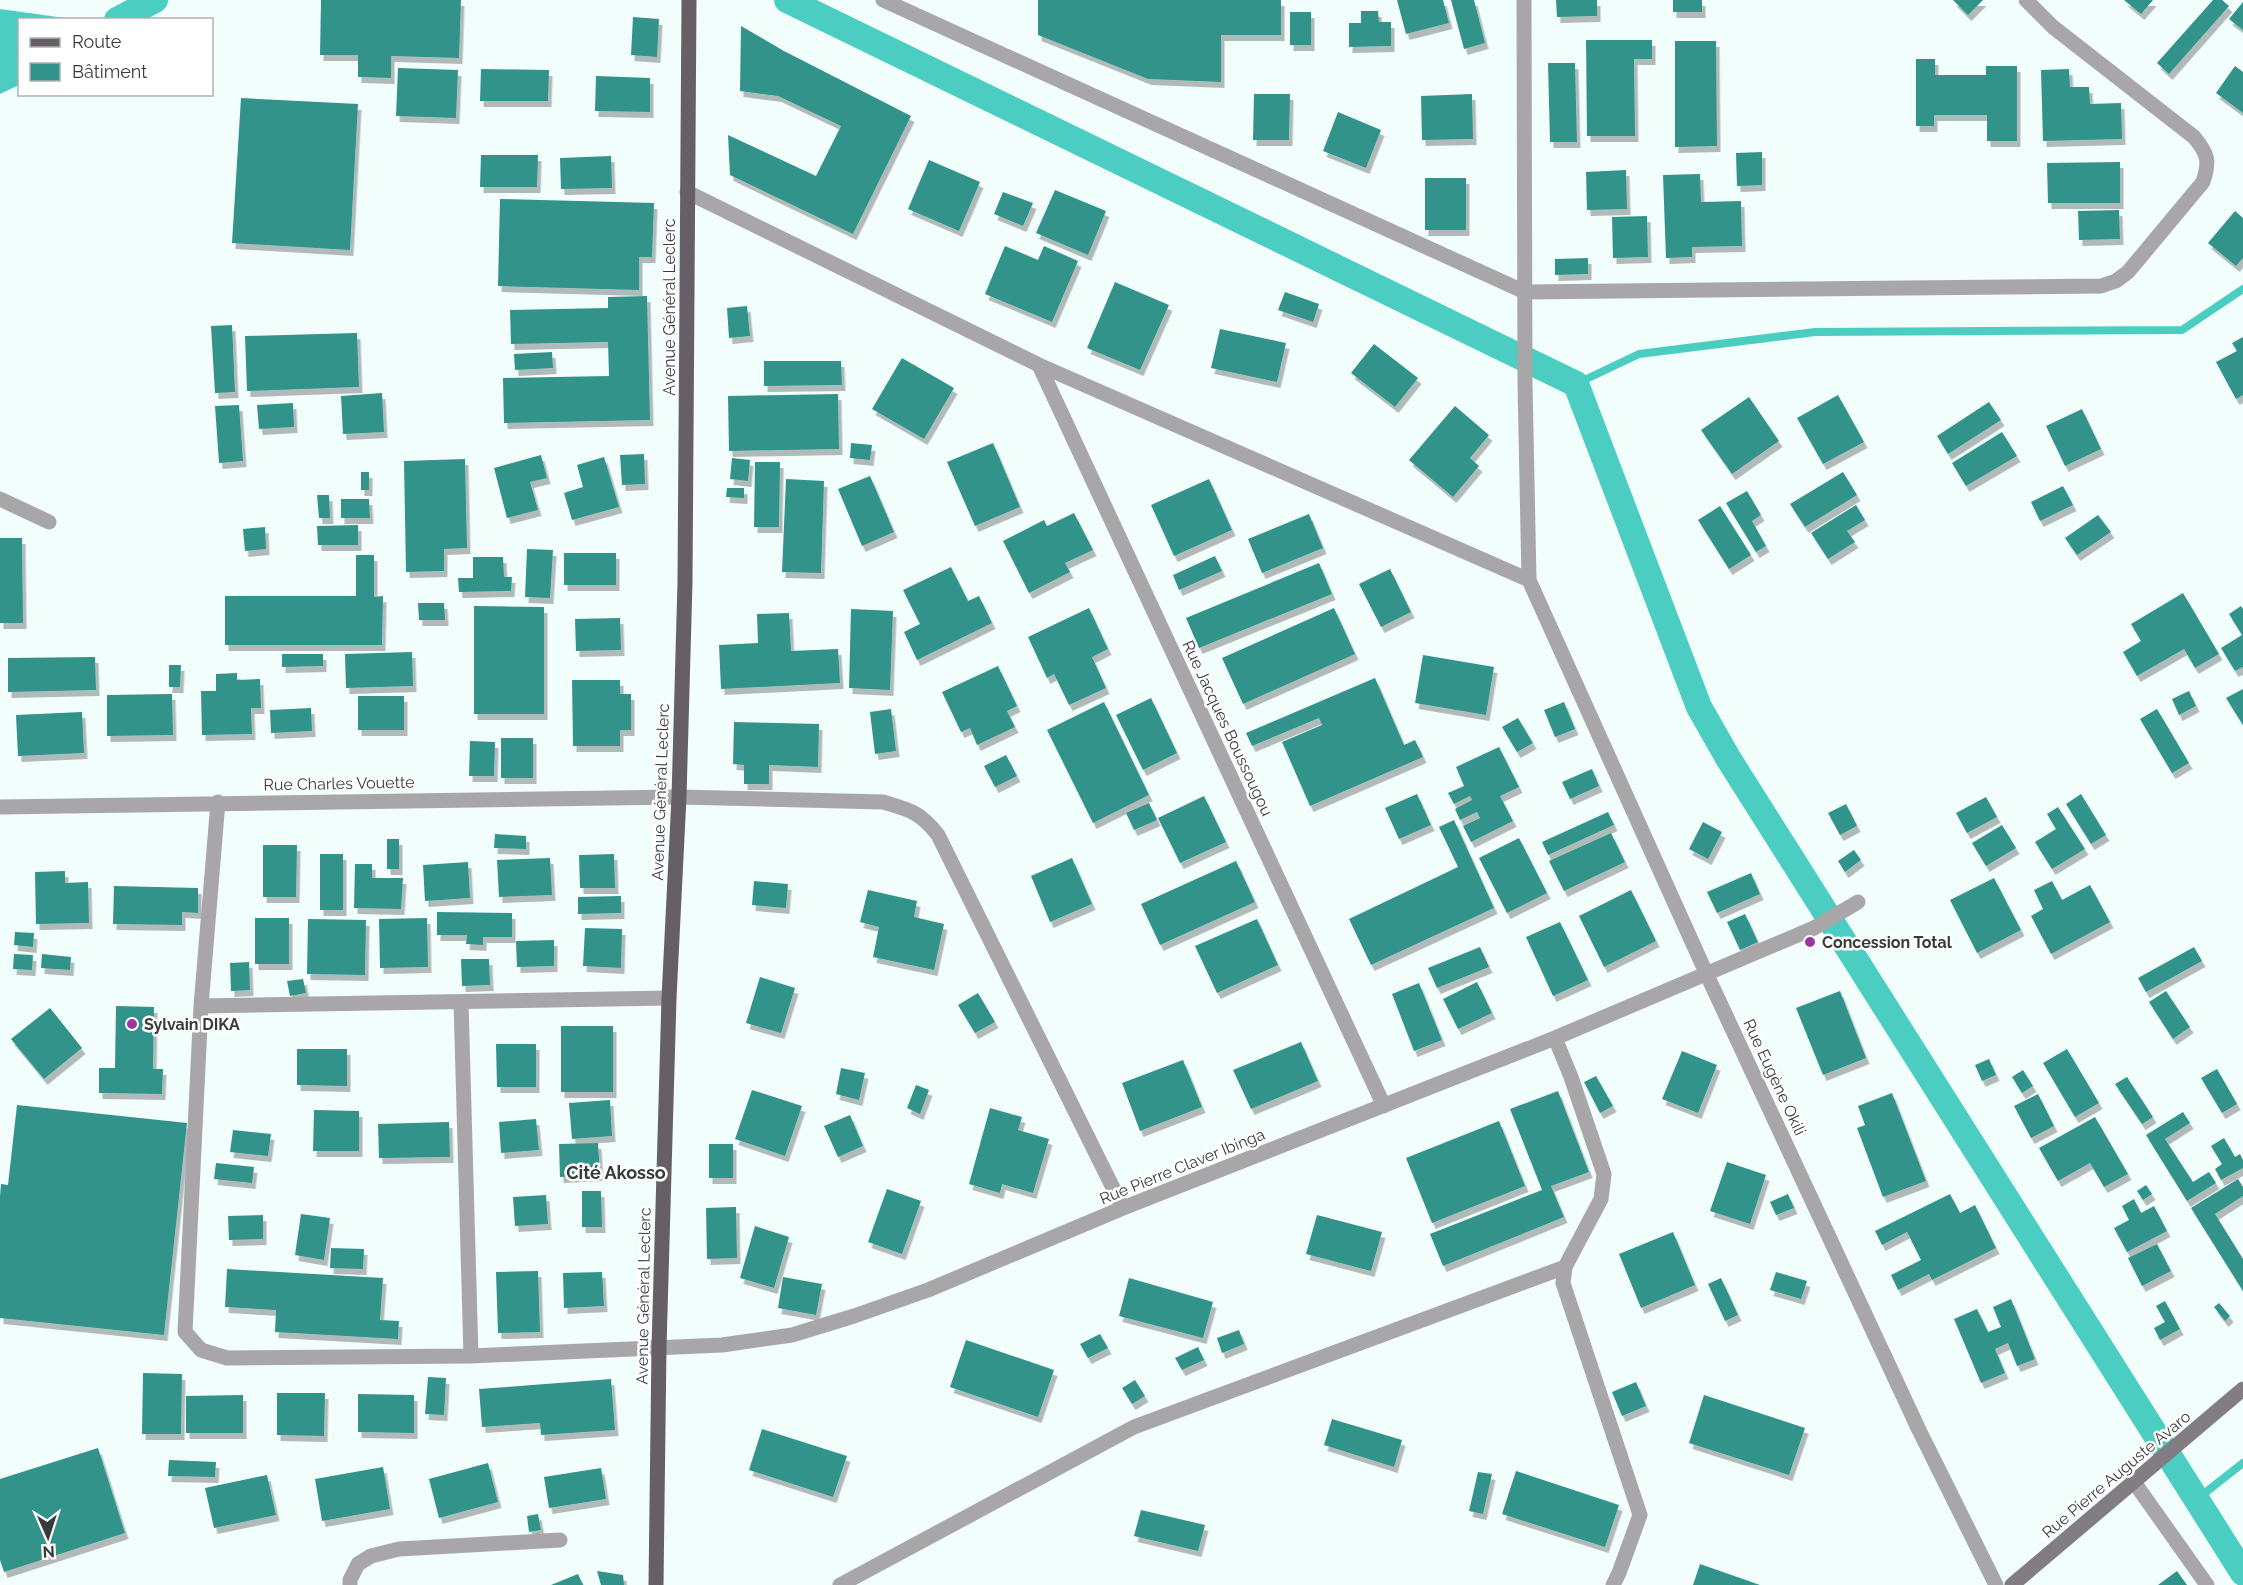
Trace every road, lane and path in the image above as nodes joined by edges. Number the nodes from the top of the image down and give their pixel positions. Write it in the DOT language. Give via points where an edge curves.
graph roads {
  1 [pos="689,0"];
  2 [pos="883,0"];
  3 [pos="1524,0"];
  4 [pos="2026,0"];
  5 [pos="687,192"];
  6 [pos="1525,292"];
  7 [pos="1039,365"];
  8 [pos="0,499"];
  9 [pos="49,522"];
  10 [pos="1529,580"];
  11 [pos="679,797"];
  12 [pos="218,802"];
  13 [pos="0,807"];
  14 [pos="1858,902"];
  15 [pos="1707,975"];
  16 [pos="669,998"];
  17 [pos="461,1002"];
  18 [pos="201,1006"];
  19 [pos="1555,1038"];
  20 [pos="1384,1106"];
  21 [pos="1123,1208"];
  22 [pos="1565,1267"];
  23 [pos="659,1347"];
  24 [pos="471,1356"];
  25 [pos="2243,1389"];
  26 [pos="2134,1482"];
  27 [pos="560,1540"];
  28 [pos="350,1585"];
  29 [pos="656,1585"];
  30 [pos="840,1585"];
  31 [pos="1613,1585"];
  32 [pos="1996,1585"];
  33 [pos="2012,1585"];
  34 [pos="2207,1585"];
  1 -- 5 [label="main road, Avenue Général Leclerc"];
  2 -- 6 [label="street"];
  3 -- 6 [label="street"];
  4 -- 6 [label="street" via="2053,27 2194,137 2205,150 2208,166 2203,182 2128,272 2116,281 2101,286"];
  5 -- 7 [label="street"];
  5 -- 11 [label="main road, Avenue Général Leclerc" via="688,451"];
  6 -- 10 [label="street"];
  7 -- 10 [label="street"];
  7 -- 20 [label="street, Rue Jacques Boussougou"];
  8 -- 9 [label="street"];
  10 -- 15 [label="street, Rue Eugène Okili"];
  11 -- 12 [label="street, Rue Charles Vouette"];
  11 -- 16 [label="main road, Avenue Général Leclerc"];
  11 -- 21 [label="street, Rue Charles Vouette" via="883,802 926,819 938,835"];
  12 -- 13 [label="street, Rue Charles Vouette"];
  12 -- 18 [label="street, Rue Pierre Claver Ibinga"];
  14 -- 15 [label="street, Rue Pierre Claver Ibinga" via="1814,928"];
  15 -- 19 [label="street, Rue Pierre Claver Ibinga"];
  15 -- 32 [label="street, Rue Eugène Okili" via="1919,1430"];
  16 -- 17 [label="street"];
  16 -- 23 [label="main road, Avenue Général Leclerc"];
  17 -- 18 [label="street"];
  17 -- 24 [label="street"];
  18 -- 24 [label="street, Rue Pierre Claver Ibinga" via="184,1332 201,1350 226,1358"];
  19 -- 20 [label="street, Rue Pierre Claver Ibinga"];
  19 -- 22 [label="street" via="1604,1174 1601,1199"];
  20 -- 21 [label="street, Rue Pierre Claver Ibinga"];
  21 -- 23 [label="street, Rue Pierre Claver Ibinga" via="928,1290 792,1335 722,1345"];
  22 -- 30 [label="street" via="1134,1427"];
  22 -- 31 [label="street" via="1563,1283 1640,1515"];
  23 -- 24 [label="street, Rue Pierre Claver Ibinga"];
  23 -- 29 [label="main road, Avenue Général Leclerc"];
  25 -- 26 [label="street, Rue Pierre Auguste Avaro"];
  26 -- 33 [label="street, Rue Pierre Auguste Avaro"];
  26 -- 34 [label="street"];
  27 -- 28 [label="street" via="399,1549 370,1556 358,1564"];
}
